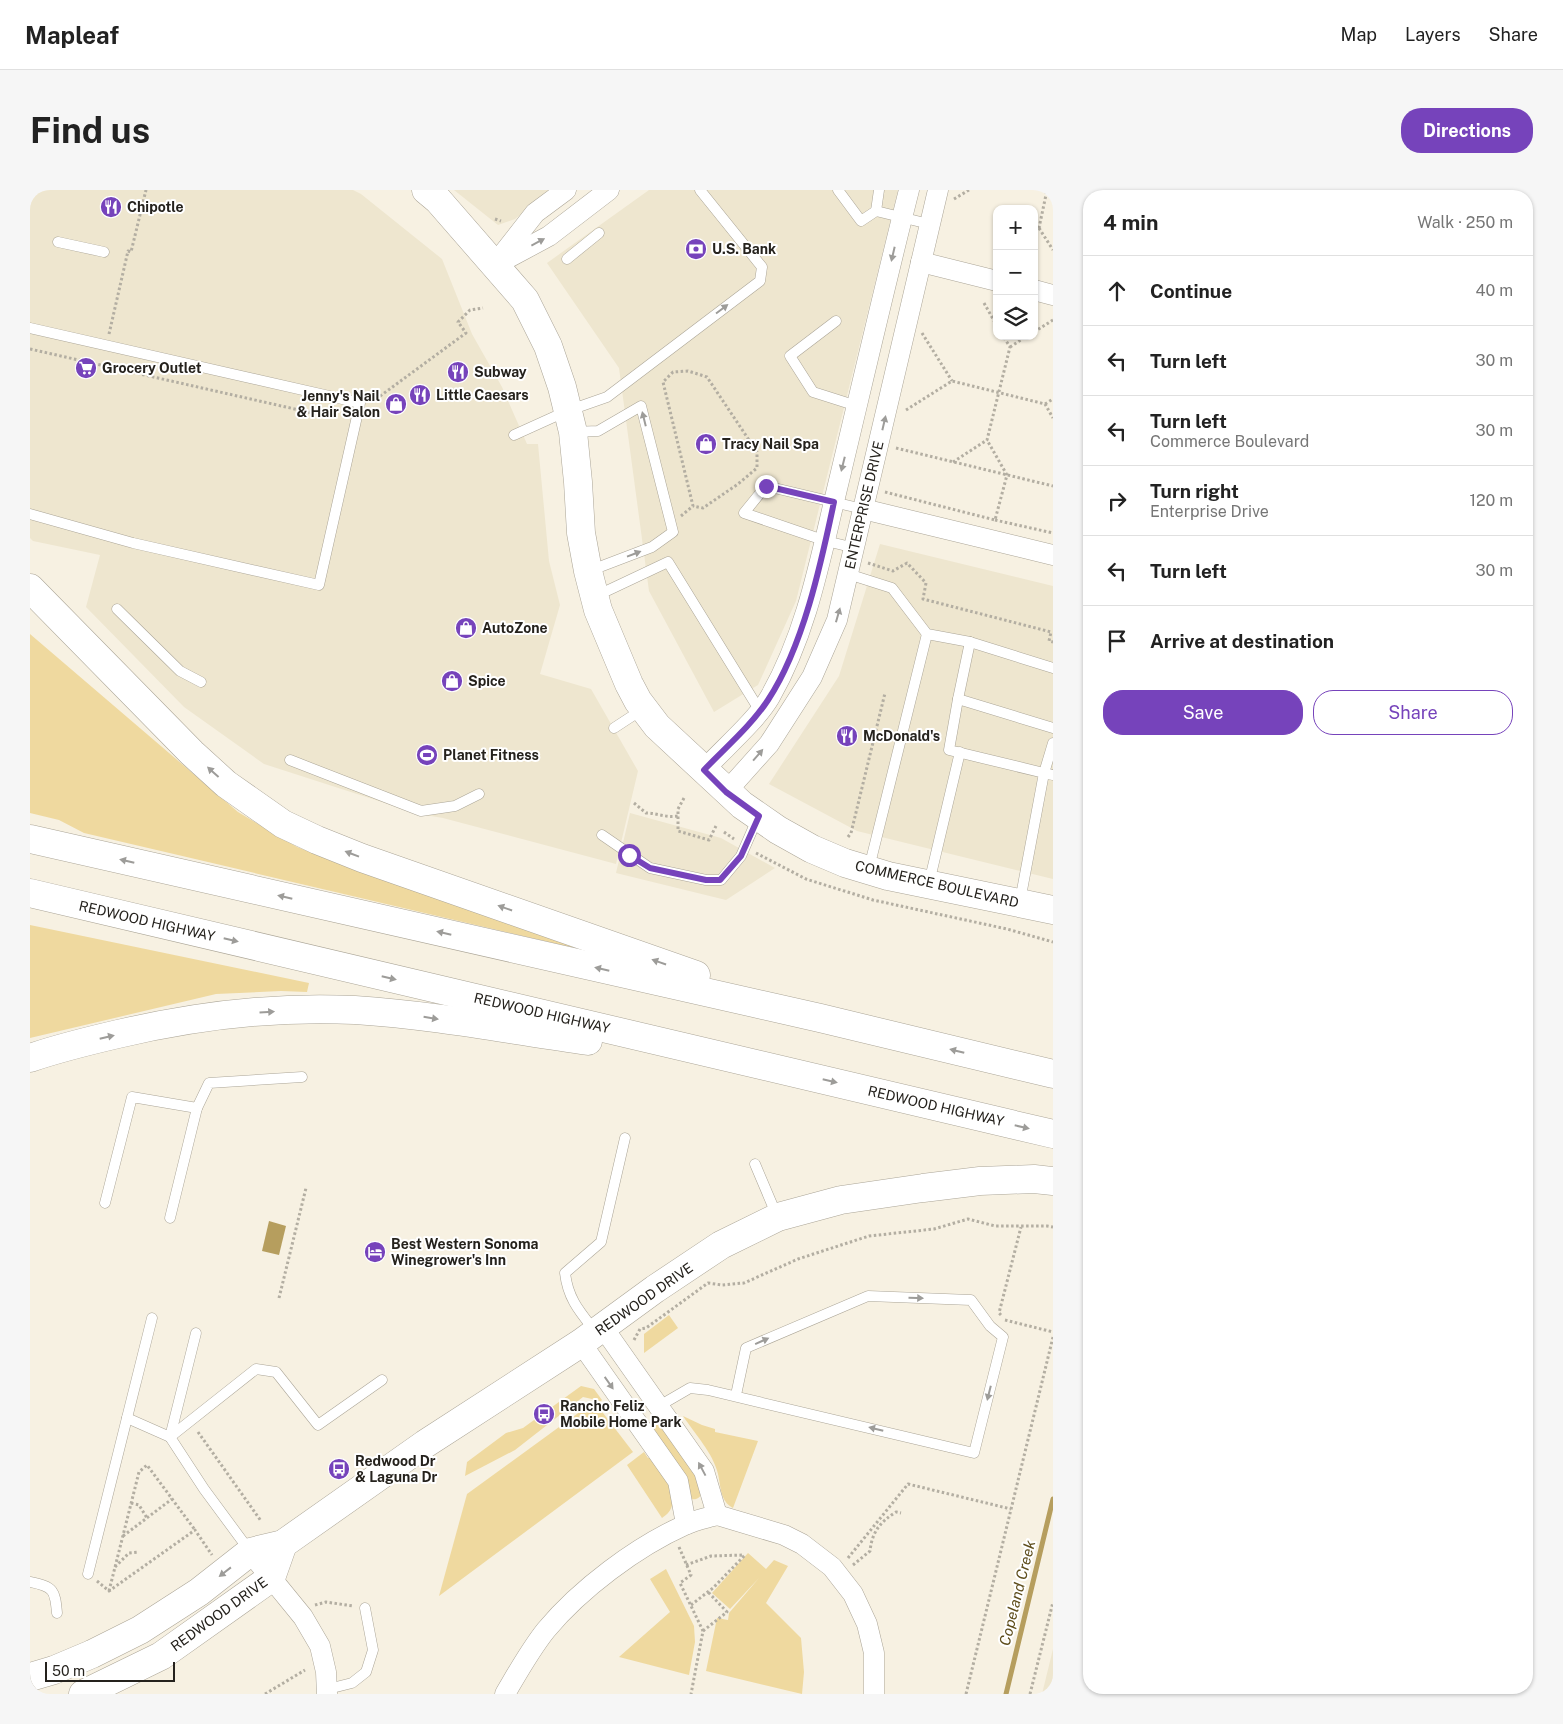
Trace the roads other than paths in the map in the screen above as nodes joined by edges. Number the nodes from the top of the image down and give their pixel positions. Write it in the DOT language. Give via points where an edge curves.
graph roads {
  1 [pos="426,190"];
  2 [pos="566,190"];
  3 [pos="609,190"];
  4 [pos="700,190"];
  5 [pos="838,190"];
  6 [pos="879,190"];
  7 [pos="909,190"];
  8 [pos="945,196"];
  9 [pos="876,211"];
  10 [pos="902,217"];
  11 [pos="929,224"];
  12 [pos="599,233"];
  13 [pos="58,242"];
  14 [pos="104,252"];
  15 [pos="567,259"];
  16 [pos="920,262"];
  17 [pos="495,264"];
  18 [pos="993,280"];
  19 [pos="1038,291"];
  20 [pos="1053,295"];
  21 [pos="836,321"];
  22 [pos="30,328"];
  23 [pos="857,406"];
  24 [pos="570,421"];
  25 [pos="514,435"];
  26 [pos="834,502"];
  27 [pos="870,510"];
  28 [pos="30,514"];
  29 [pos="826,541"];
  30 [pos="860,555"];
  31 [pos="1053,555"];
  32 [pos="848,574"];
  33 [pos="591,584"];
  34 [pos="30,588"];
  35 [pos="117,609"];
  36 [pos="927,634"];
  37 [pos="970,642"];
  38 [pos="1053,668"];
  39 [pos="201,682"];
  40 [pos="958,699"];
  41 [pos="643,708"];
  42 [pos="760,711"];
  43 [pos="614,728"];
  44 [pos="1053,728"];
  45 [pos="1053,743"];
  46 [pos="960,752"];
  47 [pos="290,760"];
  48 [pos="704,770"];
  49 [pos="1048,774"];
  50 [pos="726,792"];
  51 [pos="479,794"];
  52 [pos="759,816"];
  53 [pos="602,835"];
  54 [pos="30,839"];
  55 [pos="869,870"];
  56 [pos="928,884"];
  57 [pos="30,893"];
  58 [pos="1019,903"];
  59 [pos="1053,910"];
  60 [pos="820,1018"];
  61 [pos="59,1048"];
  62 [pos="30,1052"];
  63 [pos="30,1058"];
  64 [pos="782,1070"];
  65 [pos="1053,1074"];
  66 [pos="302,1077"];
  67 [pos="197,1108"];
  68 [pos="1053,1134"];
  69 [pos="625,1138"];
  70 [pos="755,1164"];
  71 [pos="1053,1181"];
  72 [pos="104,1203"];
  73 [pos="778,1217"];
  74 [pos="170,1218"];
  75 [pos="152,1318"];
  76 [pos="196,1333"];
  77 [pos="593,1334"];
  78 [pos="382,1380"];
  79 [pos="736,1396"];
  80 [pos="659,1406"];
  81 [pos="127,1418"];
  82 [pos="170,1437"];
  83 [pos="717,1516"];
  84 [pos="686,1524"];
  85 [pos="283,1544"];
  86 [pos="250,1552"];
  87 [pos="88,1574"];
  88 [pos="271,1578"];
  89 [pos="30,1582"];
  90 [pos="364,1608"];
  91 [pos="57,1613"];
  92 [pos="30,1677"];
  93 [pos="328,1692"];
  94 [pos="511,1693"];
  95 [pos="83,1694"];
  96 [pos="874,1694"];
  1 -- 17 [label="main road, COMMERCE BOULEVARD"];
  2 -- 17 [label="street" via="535,213"];
  17 -- 3 [label="street, one-way" via="549,236"];
  24 -- 4 [label="lane, one-way" via="607,397 760,281 762,267"];
  5 -- 9 [label="lane" via="862,221"];
  6 -- 9 [label="lane"];
  7 -- 10 [label="street"];
  8 -- 11 [label="street, ENTERPRISE DRIVE"];
  9 -- 10 [label="lane"];
  10 -- 11 [label="lane"];
  10 -- 23 [label="street, one-way"];
  11 -- 16 [label="street, ENTERPRISE DRIVE"];
  12 -- 15 [label="lane"];
  13 -- 14 [label="lane"];
  16 -- 18 [label="street"];
  27 -- 16 [label="street, ENTERPRISE DRIVE, one-way"];
  17 -- 24 [label="main road, COMMERCE BOULEVARD" via="525,300 548,346"];
  19 -- 20 [label="street"];
  21 -- 23 [label="lane" via="790,356 813,392"];
  22 -- 28 [label="lane" via="360,403 319,585 133,543"];
  23 -- 26 [label="street, one-way"];
  24 -- 25 [label="lane"];
  24 -- 33 [label="main road, COMMERCE BOULEVARD" via="581,533"];
  33 -- 24 [label="lane, one-way" via="673,532 641,406 598,432"];
  26 -- 27 [label="lane"];
  26 -- 29 [label="street"];
  26 -- 29 [label="lane" via="766,486 744,513"];
  27 -- 30 [label="street, ENTERPRISE DRIVE"];
  27 -- 31 [label="street"];
  29 -- 30 [label="lane"];
  29 -- 42 [label="street" via="804,620 786,667"];
  30 -- 32 [label="street, ENTERPRISE DRIVE"];
  32 -- 36 [label="lane" via="892,588"];
  50 -- 32 [label="street, ENTERPRISE DRIVE, one-way" via="769,744 812,678 837,620"];
  33 -- 41 [label="main road, COMMERCE BOULEVARD" via="598,610 629,684"];
  33 -- 42 [label="lane" via="668,562"];
  60 -- 34 [label="main road, one-way" via="362,858 282,824 226,784 192,753"];
  35 -- 39 [label="lane" via="180,671"];
  36 -- 37 [label="lane"];
  36 -- 55 [label="lane"];
  37 -- 38 [label="lane"];
  37 -- 40 [label="lane"];
  40 -- 44 [label="lane"];
  40 -- 46 [label="lane" via="949,750"];
  41 -- 43 [label="lane"];
  41 -- 48 [label="main road, COMMERCE BOULEVARD" via="657,726"];
  42 -- 48 [label="street"];
  45 -- 49 [label="lane"];
  46 -- 49 [label="lane"];
  46 -- 56 [label="lane"];
  47 -- 51 [label="lane" via="421,811 455,806"];
  48 -- 50 [label="main road, COMMERCE BOULEVARD"];
  49 -- 58 [label="lane"];
  50 -- 52 [label="main road, COMMERCE BOULEVARD"];
  52 -- 53 [label="lane" via="741,856 720,880 650,868"];
  52 -- 55 [label="main road, COMMERCE BOULEVARD" via="812,849"];
  60 -- 54 [label="main road, one-way"];
  55 -- 56 [label="main road, COMMERCE BOULEVARD"];
  56 -- 58 [label="main road, COMMERCE BOULEVARD"];
  57 -- 64 [label="main road, REDWOOD HIGHWAY, one-way"];
  58 -- 59 [label="main road, COMMERCE BOULEVARD"];
  65 -- 60 [label="main road, one-way"];
  61 -- 62 [label="lane"];
  61 -- 63 [label="main road"];
  61 -- 64 [label="main road, one-way" via="170,1022 211,1016 354,1010 416,1015"];
  64 -- 68 [label="main road, REDWOOD HIGHWAY, one-way"];
  66 -- 67 [label="lane" via="209,1083"];
  67 -- 72 [label="lane" via="132,1097"];
  67 -- 74 [label="lane"];
  69 -- 77 [label="lane" via="601,1242 565,1274 566,1288 572,1301"];
  70 -- 73 [label="lane"];
  71 -- 73 [label="main road, REDWOOD DRIVE" via="980,1181 923,1188 842,1200"];
  73 -- 77 [label="main road, REDWOOD DRIVE" via="721,1245"];
  75 -- 81 [label="lane"];
  76 -- 82 [label="lane"];
  77 -- 80 [label="street"];
  77 -- 84 [label="street, one-way" via="678,1481"];
  77 -- 85 [label="main road, REDWOOD DRIVE" via="425,1444"];
  78 -- 82 [label="lane" via="318,1425 276,1372 256,1369"];
  79 -- 79 [label="lane, one-way" via="746,1348 868,1296 971,1300 990,1326 1003,1337 974,1453"];
  79 -- 80 [label="lane" via="690,1388"];
  83 -- 80 [label="street, one-way" via="704,1471"];
  81 -- 82 [label="lane"];
  81 -- 87 [label="lane"];
  82 -- 86 [label="lane"];
  83 -- 84 [label="street"];
  83 -- 96 [label="street" via="790,1538 832,1567 852,1594 867,1624 874,1653"];
  84 -- 94 [label="street" via="624,1559 575,1600 546,1630 522,1663"];
  85 -- 86 [label="main road, REDWOOD DRIVE"];
  85 -- 88 [label="main road, REDWOOD DRIVE"];
  86 -- 88 [label="street"];
  86 -- 92 [label="main road, REDWOOD DRIVE, one-way" via="199,1592 140,1630 92,1654"];
  88 -- 93 [label="street" via="303,1617 320,1646"];
  88 -- 95 [label="main road, REDWOOD DRIVE" via="161,1656"];
  89 -- 91 [label="lane" via="48,1588 55,1595"];
  90 -- 93 [label="lane" via="373,1650 366,1672 352,1683"];
}
